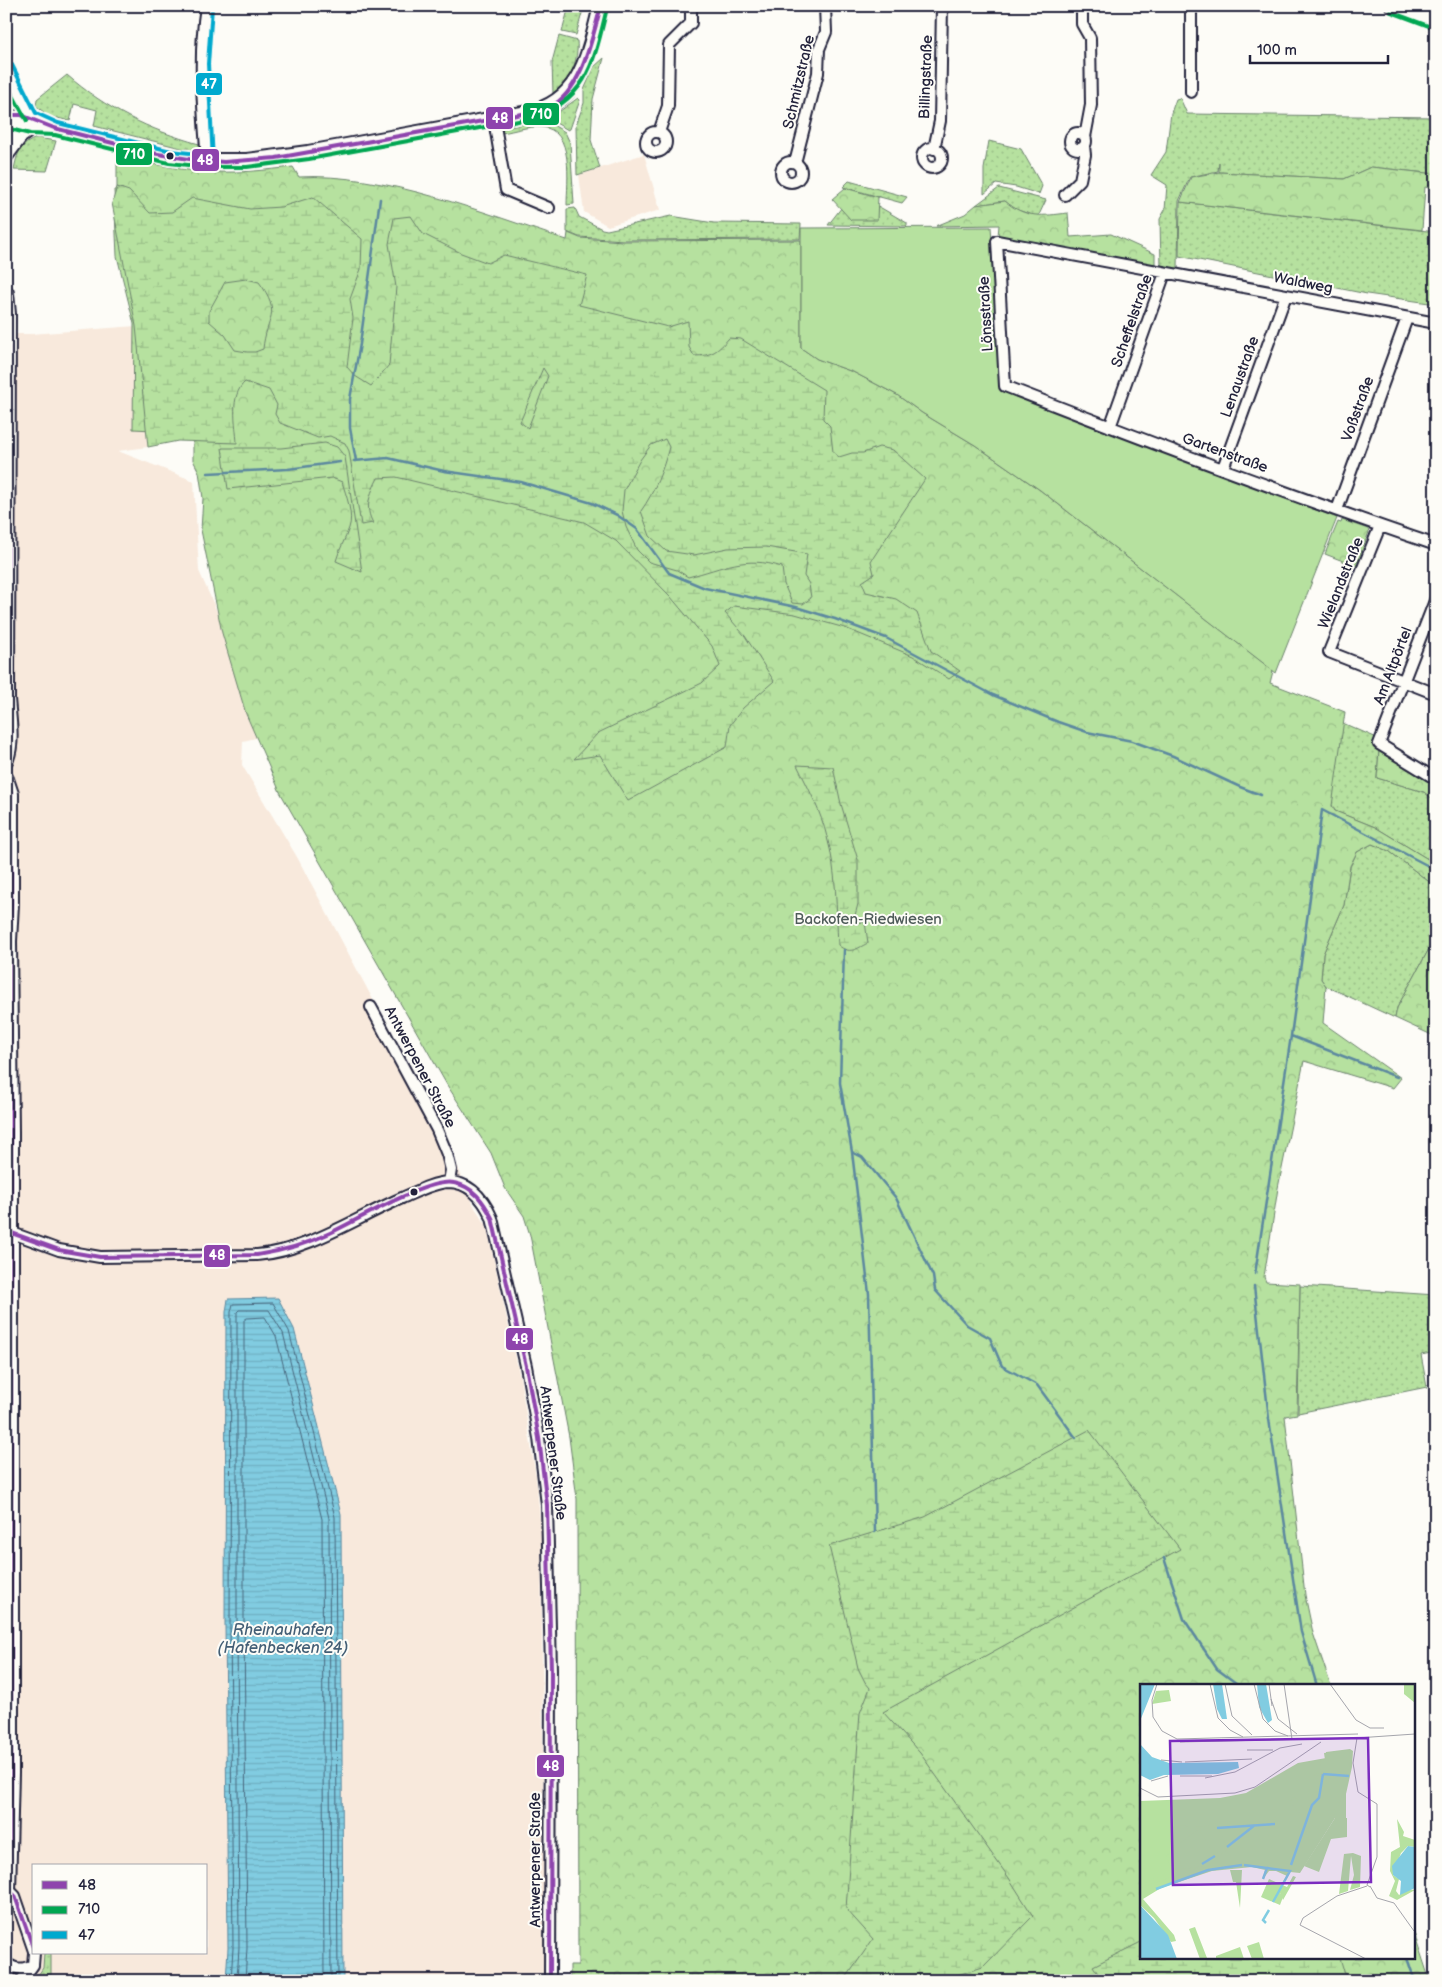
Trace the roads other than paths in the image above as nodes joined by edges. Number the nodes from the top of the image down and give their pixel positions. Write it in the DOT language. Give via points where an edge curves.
graph roads {
  1 [pos="206,6"];
  2 [pos="601,6"];
  3 [pos="692,6"];
  4 [pos="825,6"];
  5 [pos="942,6"];
  6 [pos="1082,6"];
  7 [pos="1191,6"];
  8 [pos="1393,6"];
  9 [pos="1436,22"];
  10 [pos="6,69"];
  11 [pos="1191,92"];
  12 [pos="494,120"];
  13 [pos="7,121"];
  14 [pos="32,123"];
  15 [pos="658,132"];
  16 [pos="934,149"];
  17 [pos="6,155"];
  18 [pos="207,161"];
  19 [pos="795,163"];
  20 [pos="1065,196"];
  21 [pos="549,208"];
  22 [pos="997,241"];
  23 [pos="1165,273"];
  24 [pos="6,293"];
  25 [pos="1286,295"];
  26 [pos="1407,318"];
  27 [pos="1436,323"];
  28 [pos="1005,386"];
  29 [pos="1110,427"];
  30 [pos="1223,468"];
  31 [pos="1337,510"];
  32 [pos="1380,526"];
  33 [pos="1436,545"];
  34 [pos="1436,598"];
  35 [pos="1403,680"];
  36 [pos="1436,694"];
  37 [pos="6,759"];
  38 [pos="1436,779"];
  39 [pos="6,780"];
  40 [pos="371,1007"];
  41 [pos="449,1182"];
  42 [pos="8,1204"];
  43 [pos="8,1232"];
  44 [pos="8,1893"];
  45 [pos="32,1946"];
  46 [pos="34,1954"];
  47 [pos="6,1963"];
  48 [pos="33,1965"];
  49 [pos="6,1973"];
  50 [pos="6,1981"];
  51 [pos="21,1981"];
  52 [pos="550,1981"];
  1 -- 18 [label="street" via="201,63"];
  2 -- 12 [label="street" via="586,58 571,89 552,106"];
  3 -- 15 [label="street" via="691,23 669,44 668,106"];
  4 -- 19 [label="street, Schmitzstraße" via="826,32 819,49 818,73"];
  5 -- 16 [label="street, Billingstraße" via="940,122"];
  6 -- 20 [label="street" via="1082,24 1090,38 1091,105 1080,180"];
  7 -- 11 [label="street"];
  8 -- 9 [label="street"];
  10 -- 13 [label="street"];
  10 -- 14 [label="street"];
  12 -- 18 [label="street" via="276,158"];
  12 -- 21 [label="street" via="506,190"];
  13 -- 14 [label="street"];
  14 -- 17 [label="street"];
  14 -- 18 [label="street" via="170,156"];
  22 -- 23 [label="street, Scheffelstraße"];
  22 -- 28 [label="street, Lönsstraße"];
  23 -- 25 [label="street, Waldweg"];
  23 -- 29 [label="street, Scheffelstraße"];
  24 -- 37 [label="street" via="9,753"];
  25 -- 26 [label="street, Waldweg"];
  25 -- 30 [label="street, Lenaustraße"];
  26 -- 27 [label="street, Waldweg"];
  26 -- 31 [label="street, Voßstraße"];
  28 -- 29 [label="street, Gartenstraße"];
  29 -- 30 [label="street, Gartenstraße"];
  30 -- 31 [label="street, Gartenstraße"];
  31 -- 32 [label="street, Gartenstraße"];
  32 -- 33 [label="street, Gartenstraße"];
  32 -- 35 [label="street, Wielandstraße" via="1329,652"];
  34 -- 35 [label="street, Am Altpörtel"];
  35 -- 36 [label="street"];
  35 -- 38 [label="street, Am Altpörtel" via="1379,744"];
  39 -- 42 [label="street" via="11,801"];
  40 -- 41 [label="street, Antwerpener Straße" via="448,1154"];
  41 -- 43 [label="street" via="423,1189 302,1245 268,1254 100,1257 59,1250"];
  41 -- 52 [label="street, Antwerpener Straße" via="463,1184 477,1193 492,1218 526,1366 546,1495 551,1669"];
  42 -- 43 [label="street"];
  43 -- 44 [label="street" via="11,1773"];
  44 -- 45 [label="street" via="15,1896"];
  46 -- 48 [label="street"];
  47 -- 48 [label="street" via="23,1969"];
  48 -- 51 [label="street"];
  49 -- 50 [label="street"];
}
